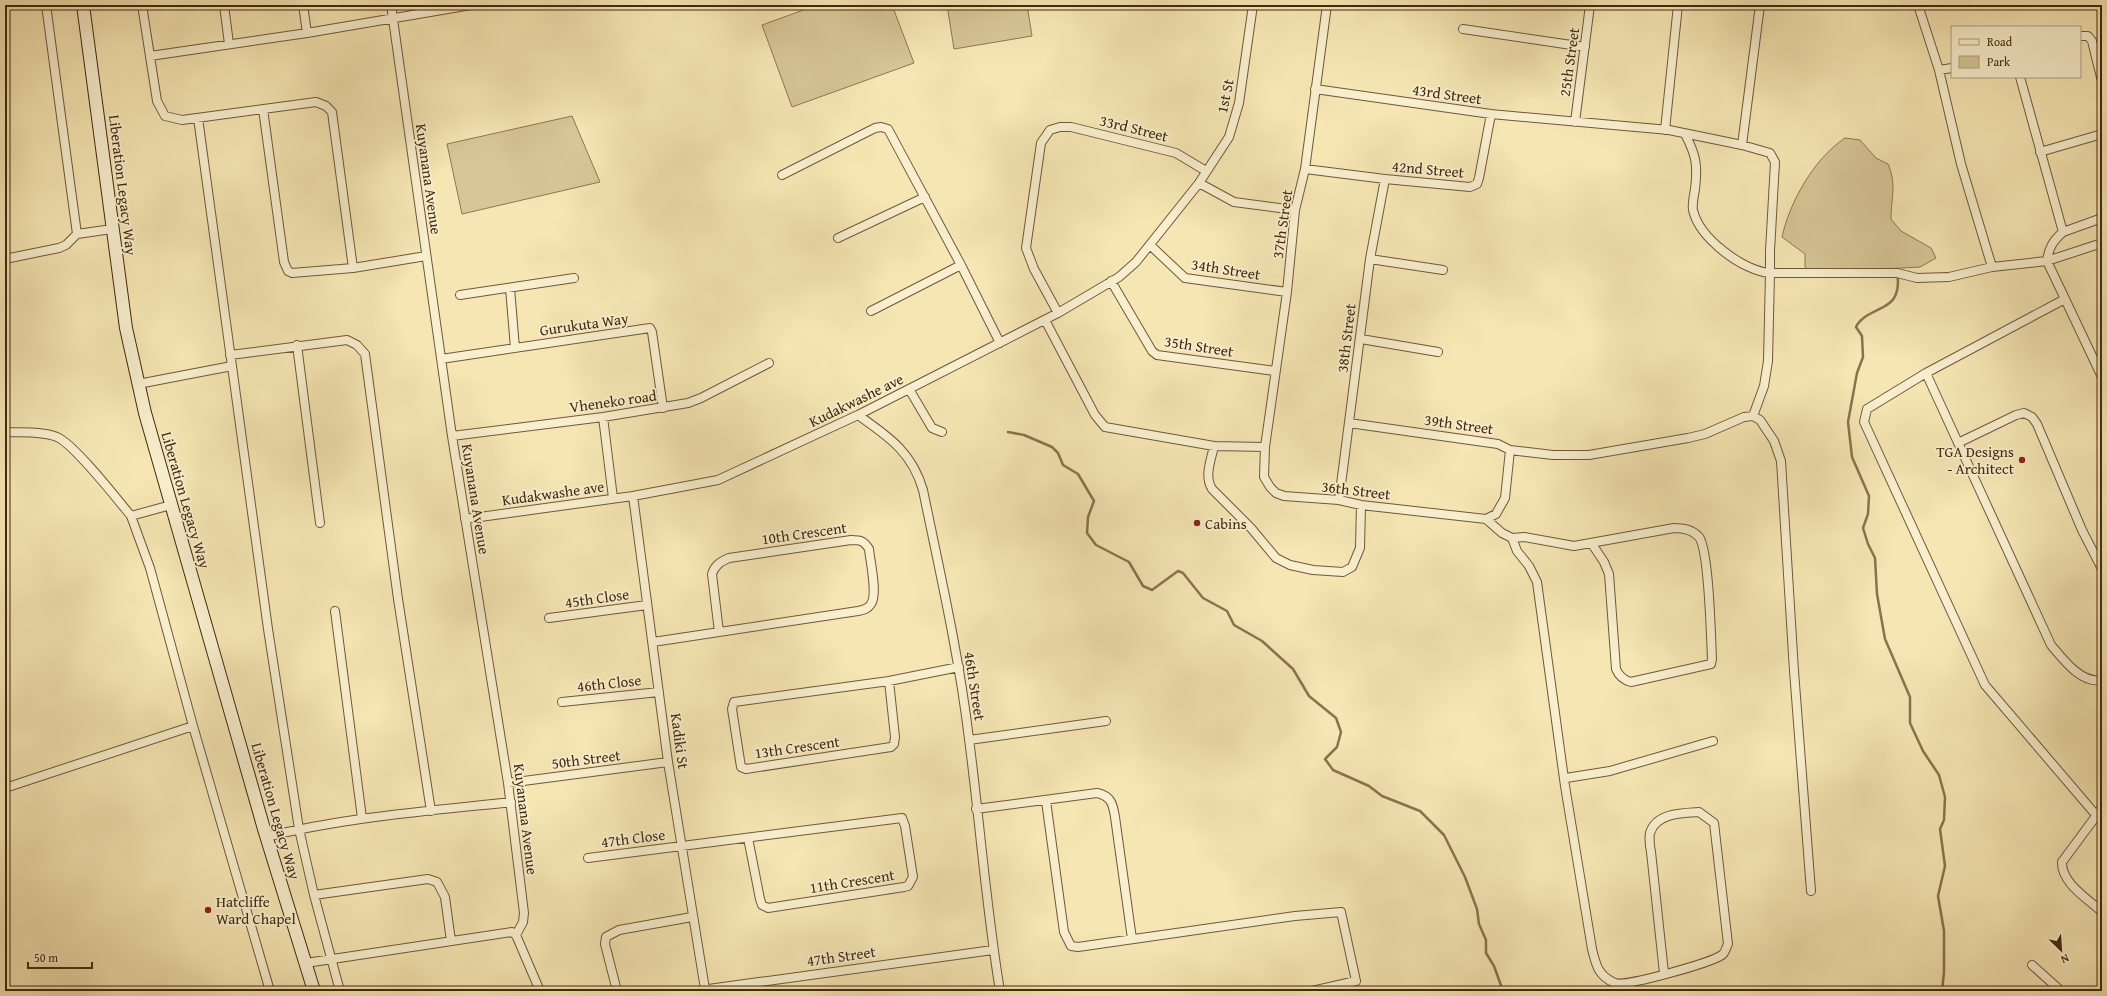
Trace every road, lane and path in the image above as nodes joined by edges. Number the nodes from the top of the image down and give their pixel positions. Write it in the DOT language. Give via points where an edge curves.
graph roads {
  1 [pos="46,5"];
  2 [pos="83,5"];
  3 [pos="142,5"];
  4 [pos="224,5"];
  5 [pos="303,5"];
  6 [pos="391,5"];
  7 [pos="471,5"];
  8 [pos="1253,5"];
  9 [pos="1326,5"];
  10 [pos="1590,5"];
  11 [pos="1678,5"];
  12 [pos="1760,5"];
  13 [pos="1918,5"];
  14 [pos="393,19"];
  15 [pos="1463,29"];
  16 [pos="307,33"];
  17 [pos="2081,36"];
  18 [pos="229,44"];
  19 [pos="1585,46"];
  20 [pos="150,56"];
  21 [pos="1951,68"];
  22 [pos="1939,70"];
  23 [pos="2020,78"];
  24 [pos="2102,80"];
  25 [pos="1315,89"];
  26 [pos="263,108"];
  27 [pos="1491,114"];
  28 [pos="198,118"];
  29 [pos="1574,122"];
  30 [pos="1665,130"];
  31 [pos="1685,134"];
  32 [pos="2102,134"];
  33 [pos="1742,145"];
  34 [pos="2040,152"];
  35 [pos="1305,169"];
  36 [pos="1206,172"];
  37 [pos="782,175"];
  38 [pos="1385,180"];
  39 [pos="1199,183"];
  40 [pos="925,197"];
  41 [pos="1295,210"];
  42 [pos="2102,218"];
  43 [pos="112,229"];
  44 [pos="2063,232"];
  45 [pos="77,234"];
  46 [pos="838,238"];
  47 [pos="2102,243"];
  48 [pos="1150,245"];
  49 [pos="426,256"];
  50 [pos="5,259"];
  51 [pos="1370,260"];
  52 [pos="2047,261"];
  53 [pos="961,265"];
  54 [pos="1992,267"];
  55 [pos="353,268"];
  56 [pos="1442,270"];
  57 [pos="1770,274"];
  58 [pos="574,278"];
  59 [pos="1111,281"];
  60 [pos="510,288"];
  61 [pos="1287,292"];
  62 [pos="460,295"];
  63 [pos="2065,299"];
  64 [pos="871,311"];
  65 [pos="1058,313"];
  66 [pos="1045,320"];
  67 [pos="1361,339"];
  68 [pos="1000,343"];
  69 [pos="298,345"];
  70 [pos="515,348"];
  71 [pos="1438,352"];
  72 [pos="230,355"];
  73 [pos="441,359"];
  74 [pos="769,363"];
  75 [pos="232,366"];
  76 [pos="1275,371"];
  77 [pos="1926,373"];
  78 [pos="2102,377"];
  79 [pos="138,384"];
  80 [pos="910,389"];
  81 [pos="663,408"];
  82 [pos="858,415"];
  83 [pos="1753,416"];
  84 [pos="603,417"];
  85 [pos="1349,423"];
  86 [pos="5,432"];
  87 [pos="942,432"];
  88 [pos="452,436"];
  89 [pos="1958,442"];
  90 [pos="1214,446"];
  91 [pos="1265,447"];
  92 [pos="1510,450"];
  93 [pos="633,496"];
  94 [pos="613,498"];
  95 [pos="1339,500"];
  96 [pos="171,505"];
  97 [pos="1361,505"];
  98 [pos="131,516"];
  99 [pos="466,519"];
  100 [pos="1486,519"];
  101 [pos="320,523"];
  102 [pos="1512,538"];
  103 [pos="1592,544"];
  104 [pos="2102,569"];
  105 [pos="647,605"];
  106 [pos="335,611"];
  107 [pos="550,618"];
  108 [pos="719,632"];
  109 [pos="653,642"];
  110 [pos="959,667"];
  111 [pos="2102,680"];
  112 [pos="889,681"];
  113 [pos="659,692"];
  114 [pos="562,702"];
  115 [pos="1106,722"];
  116 [pos="193,726"];
  117 [pos="969,740"];
  118 [pos="1713,741"];
  119 [pos="668,762"];
  120 [pos="1566,778"];
  121 [pos="508,783"];
  122 [pos="5,788"];
  123 [pos="1046,801"];
  124 [pos="511,802"];
  125 [pos="2102,808"];
  126 [pos="976,809"];
  127 [pos="431,811"];
  128 [pos="2096,815"];
  129 [pos="362,818"];
  130 [pos="299,829"];
  131 [pos="266,837"];
  132 [pos="748,838"];
  133 [pos="682,846"];
  134 [pos="588,858"];
  135 [pos="1812,891"];
  136 [pos="314,895"];
  137 [pos="2102,912"];
  138 [pos="692,917"];
  139 [pos="516,935"];
  140 [pos="1132,939"];
  141 [pos="451,940"];
  142 [pos="993,950"];
  143 [pos="331,958"];
  144 [pos="306,963"];
  145 [pos="2032,965"];
  146 [pos="1664,973"];
  147 [pos="705,989"];
  148 [pos="270,991"];
  149 [pos="314,991"];
  150 [pos="340,991"];
  151 [pos="540,991"];
  152 [pos="617,991"];
  153 [pos="694,991"];
  154 [pos="1000,991"];
  155 [pos="1312,991"];
  156 [pos="2061,991"];
  1 -- 45 [label="street"];
  2 -- 43 [label="main road, Liberation Legacy Way"];
  3 -- 20 [label="street"];
  4 -- 18 [label="street"];
  5 -- 16 [label="street"];
  6 -- 14 [label="street, Kuyanana Avenue"];
  7 -- 14 [label="street"];
  8 -- 36 [label="street, 1st St" via="1243,80 1233,128"];
  9 -- 25 [label="street, 37th Street"];
  10 -- 19 [label="street, 25th Street"];
  11 -- 30 [label="street"];
  12 -- 33 [label="street"];
  13 -- 22 [label="street"];
  14 -- 16 [label="street"];
  14 -- 49 [label="street, Kuyanana Avenue"];
  15 -- 19 [label="street"];
  16 -- 18 [label="street"];
  17 -- 24 [label="street" via="2088,36 2092,41"];
  18 -- 20 [label="street"];
  19 -- 29 [label="street, 25th Street"];
  20 -- 28 [label="street" via="157,101 165,116 182,120"];
  21 -- 22 [label="street"];
  22 -- 54 [label="street" via="1961,164"];
  23 -- 34 [label="street"];
  25 -- 27 [label="street, 43rd Street"];
  25 -- 35 [label="street, 37th Street"];
  26 -- 28 [label="street"];
  26 -- 55 [label="street" via="316,102 332,112"];
  26 -- 55 [label="street" via="286,267 292,273"];
  27 -- 29 [label="street, 43rd Street"];
  27 -- 38 [label="street, 42nd Street" via="1477,184 1470,187"];
  28 -- 72 [label="street"];
  29 -- 30 [label="street, 43rd Street"];
  30 -- 31 [label="street, 43rd Street"];
  31 -- 33 [label="street, 43rd Street"];
  31 -- 57 [label="street" via="1696,157 1693,209 1698,223 1727,254 1746,266"];
  32 -- 34 [label="street"];
  33 -- 57 [label="street, 43rd Street" via="1770,153 1775,162"];
  34 -- 44 [label="street"];
  35 -- 38 [label="street, 42nd Street"];
  35 -- 41 [label="street, 37th Street"];
  36 -- 39 [label="street, 1st St"];
  36 -- 65 [label="street, 33rd Street" via="1176,153 1071,127 1050,130 1041,143 1026,248 1034,269"];
  37 -- 40 [label="street" via="881,127 888,129"];
  38 -- 51 [label="street, 38th Street"];
  39 -- 41 [label="street" via="1234,202"];
  39 -- 48 [label="street, Kudakwashe ave"];
  40 -- 46 [label="street"];
  40 -- 53 [label="street"];
  41 -- 61 [label="street, 37th Street"];
  42 -- 44 [label="street"];
  43 -- 45 [label="street"];
  43 -- 79 [label="main road, Liberation Legacy Way" via="126,328"];
  44 -- 52 [label="street" via="2053,241"];
  45 -- 50 [label="street" via="59,248"];
  47 -- 52 [label="street"];
  48 -- 59 [label="street, Kudakwashe ave" via="1127,272"];
  48 -- 61 [label="street, 34th Street" via="1185,278"];
  49 -- 55 [label="street"];
  49 -- 73 [label="street, Kuyanana Avenue"];
  51 -- 56 [label="street"];
  51 -- 67 [label="street, 38th Street"];
  52 -- 54 [label="street"];
  52 -- 63 [label="street"];
  53 -- 64 [label="street"];
  53 -- 68 [label="street"];
  54 -- 57 [label="street" via="1949,277 1918,278 1897,273"];
  57 -- 83 [label="street, 43rd Street" via="1768,361 1764,386"];
  58 -- 60 [label="street"];
  59 -- 65 [label="street, Kudakwashe ave"];
  59 -- 76 [label="street, 35th Street" via="1152,351 1157,355"];
  60 -- 62 [label="street"];
  60 -- 70 [label="street"];
  61 -- 76 [label="street, 37th Street"];
  63 -- 77 [label="street"];
  63 -- 78 [label="street"];
  65 -- 66 [label="street, Kudakwashe ave"];
  66 -- 68 [label="street, Kudakwashe ave"];
  66 -- 90 [label="street" via="1095,415 1105,427"];
  67 -- 71 [label="street"];
  67 -- 85 [label="street, 38th Street"];
  68 -- 80 [label="street, Kudakwashe ave"];
  69 -- 72 [label="street"];
  69 -- 101 [label="street"];
  69 -- 127 [label="street" via="347,340 357,345 365,354 398,599"];
  70 -- 73 [label="street, Gurukuta Way"];
  70 -- 81 [label="street, Gurukuta Way" via="650,328"];
  72 -- 75 [label="street"];
  73 -- 88 [label="street, Kuyanana Avenue"];
  74 -- 81 [label="street, Vheneko road" via="701,398"];
  75 -- 79 [label="street"];
  75 -- 130 [label="street" via="268,629"];
  76 -- 91 [label="street, 37th Street"];
  77 -- 89 [label="street"];
  77 -- 128 [label="street" via="1867,410 1864,422 1985,685"];
  79 -- 96 [label="main road, Liberation Legacy Way"];
  80 -- 82 [label="street, Kudakwashe ave"];
  80 -- 87 [label="street" via="932,428"];
  81 -- 84 [label="street, Vheneko road"];
  82 -- 93 [label="street, Kudakwashe ave" via="718,480"];
  82 -- 110 [label="street, 46th Street" via="888,436 918,471"];
  83 -- 92 [label="street" via="1744,417 1705,434 1589,455 1553,455"];
  83 -- 135 [label="street" via="1760,420 1774,441 1781,461 1794,671"];
  84 -- 88 [label="street, Vheneko road"];
  84 -- 94 [label="street"];
  85 -- 92 [label="street, 39th Street" via="1498,444"];
  85 -- 95 [label="street, 38th Street"];
  86 -- 98 [label="street" via="46,434 59,438 94,472"];
  88 -- 99 [label="street, Kuyanana Avenue"];
  89 -- 104 [label="street" via="2016,414 2024,413 2032,417"];
  89 -- 111 [label="street" via="2051,645 2070,666 2088,679"];
  90 -- 91 [label="street"];
  90 -- 97 [label="street" via="1208,474 1208,482 1212,489 1251,528 1276,558 1290,565 1343,572 1352,566 1360,548"];
  91 -- 95 [label="street, 36th Street" via="1264,477 1276,493 1284,496"];
  92 -- 100 [label="street, 39th Street" via="1505,498 1496,514"];
  93 -- 94 [label="street, Kudakwashe ave"];
  93 -- 105 [label="street, Kadiki St"];
  94 -- 99 [label="street, Kudakwashe ave"];
  95 -- 97 [label="street, 36th Street"];
  96 -- 98 [label="street"];
  96 -- 131 [label="main road, Liberation Legacy Way"];
  97 -- 100 [label="street, 36th Street"];
  98 -- 116 [label="street" via="150,568"];
  99 -- 121 [label="street, Kuyanana Avenue"];
  100 -- 102 [label="street"];
  102 -- 103 [label="street" via="1524,537 1574,546"];
  102 -- 120 [label="street" via="1517,551 1537,582"];
  103 -- 103 [label="street" via="1674,528 1687,528 1699,537 1706,562 1711,664 1631,682 1625,681 1619,675 1616,669 1609,574"];
  105 -- 107 [label="street, 45th Close"];
  105 -- 109 [label="street, Kadiki St"];
  106 -- 129 [label="street"];
  108 -- 108 [label="street, 10th Crescent" via="866,609 874,596 869,549 865,542 851,540 722,561 715,566 712,574"];
  108 -- 109 [label="street, 10th Crescent"];
  109 -- 113 [label="street, Kadiki St"];
  110 -- 112 [label="street, 13th Crescent"];
  110 -- 117 [label="street, 46th Street"];
  112 -- 112 [label="street, 13th Crescent" via="734,702 732,709 741,768 891,747 895,737"];
  113 -- 114 [label="street, 46th Close"];
  113 -- 119 [label="street, Kadiki St"];
  115 -- 117 [label="street"];
  116 -- 122 [label="street"];
  116 -- 148 [label="street"];
  117 -- 126 [label="street, 46th Street"];
  118 -- 120 [label="street" via="1610,771"];
  119 -- 121 [label="street, 50th Street"];
  119 -- 133 [label="street, Kadiki St"];
  120 -- 146 [label="street" via="1590,942 1597,969 1605,978 1624,984"];
  121 -- 124 [label="street, Kuyanana Avenue"];
  123 -- 126 [label="street"];
  123 -- 140 [label="street" via="1097,793 1111,800"];
  123 -- 140 [label="street" via="1064,932 1071,946"];
  124 -- 127 [label="street"];
  124 -- 139 [label="street, Kuyanana Avenue" via="524,913 523,922"];
  125 -- 128 [label="street"];
  126 -- 142 [label="street, 46th Street"];
  127 -- 129 [label="street"];
  128 -- 137 [label="street" via="2062,862 2062,869 2073,886"];
  129 -- 130 [label="street"];
  130 -- 131 [label="street"];
  130 -- 136 [label="street"];
  131 -- 144 [label="main road, Liberation Legacy Way"];
  132 -- 132 [label="street, 11th Crescent" via="902,818 913,877 908,886 904,887 768,908 762,905 760,899"];
  132 -- 133 [label="street, 11th Crescent"];
  133 -- 134 [label="street, 47th Close"];
  133 -- 138 [label="street, Kadiki St"];
  136 -- 141 [label="street" via="428,879 437,882 445,897"];
  136 -- 143 [label="street"];
  138 -- 147 [label="street, Kadiki St"];
  138 -- 152 [label="street" via="619,930 606,937 605,944"];
  139 -- 141 [label="street" via="512,932"];
  139 -- 151 [label="street"];
  140 -- 155 [label="street" via="1341,912 1356,981"];
  141 -- 143 [label="street"];
  142 -- 147 [label="street, 47th Street"];
  142 -- 154 [label="street, 46th Street"];
  143 -- 144 [label="street"];
  143 -- 150 [label="street"];
  144 -- 149 [label="main road, Liberation Legacy Way"];
  145 -- 156 [label="street"];
  146 -- 146 [label="street" via="1702,964 1723,954 1728,944 1716,832 1714,823 1699,812 1665,817 1656,823 1650,834"];
  147 -- 153 [label="street, 47th Street"];
}
